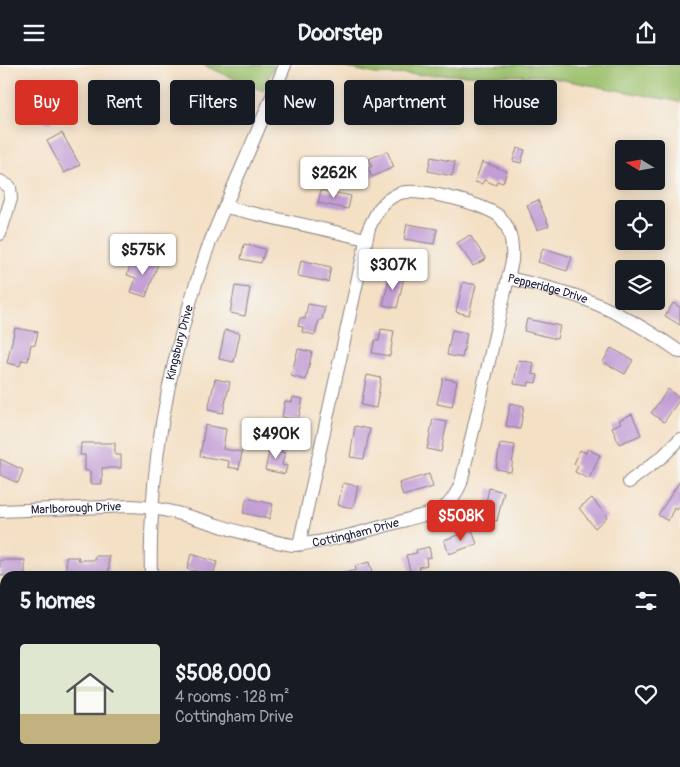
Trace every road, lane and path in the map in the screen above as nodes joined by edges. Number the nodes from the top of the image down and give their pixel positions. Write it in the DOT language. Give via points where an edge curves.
graph roads {
  1 [pos="285,65"];
  2 [pos="0,181"];
  3 [pos="225,207"];
  4 [pos="0,235"];
  5 [pos="366,239"];
  6 [pos="508,278"];
  7 [pos="680,352"];
  8 [pos="680,439"];
  9 [pos="628,483"];
  10 [pos="152,507"];
  11 [pos="0,511"];
  12 [pos="299,545"];
  13 [pos="151,571"];
  1 -- 3 [label="street, Kingsbury Drive"];
  2 -- 4 [label="street" via="10,187 11,199"];
  3 -- 5 [label="street"];
  3 -- 10 [label="street, Kingsbury Drive" via="206,252 174,356 164,404"];
  5 -- 6 [label="street, Pepperidge Drive" via="377,209 405,191 480,205 503,219 511,237 513,247"];
  5 -- 12 [label="street, Pepperidge Drive"];
  6 -- 7 [label="street, Pepperidge Drive" via="562,291 596,304 639,324"];
  6 -- 12 [label="street, Cottingham Drive" via="461,483 450,502 430,513 360,533"];
  8 -- 9 [label="street"];
  10 -- 11 [label="street, Marlborough Drive"];
  10 -- 12 [label="street, Cottingham Drive" via="279,543"];
  10 -- 13 [label="street, Kingsbury Drive"];
}
